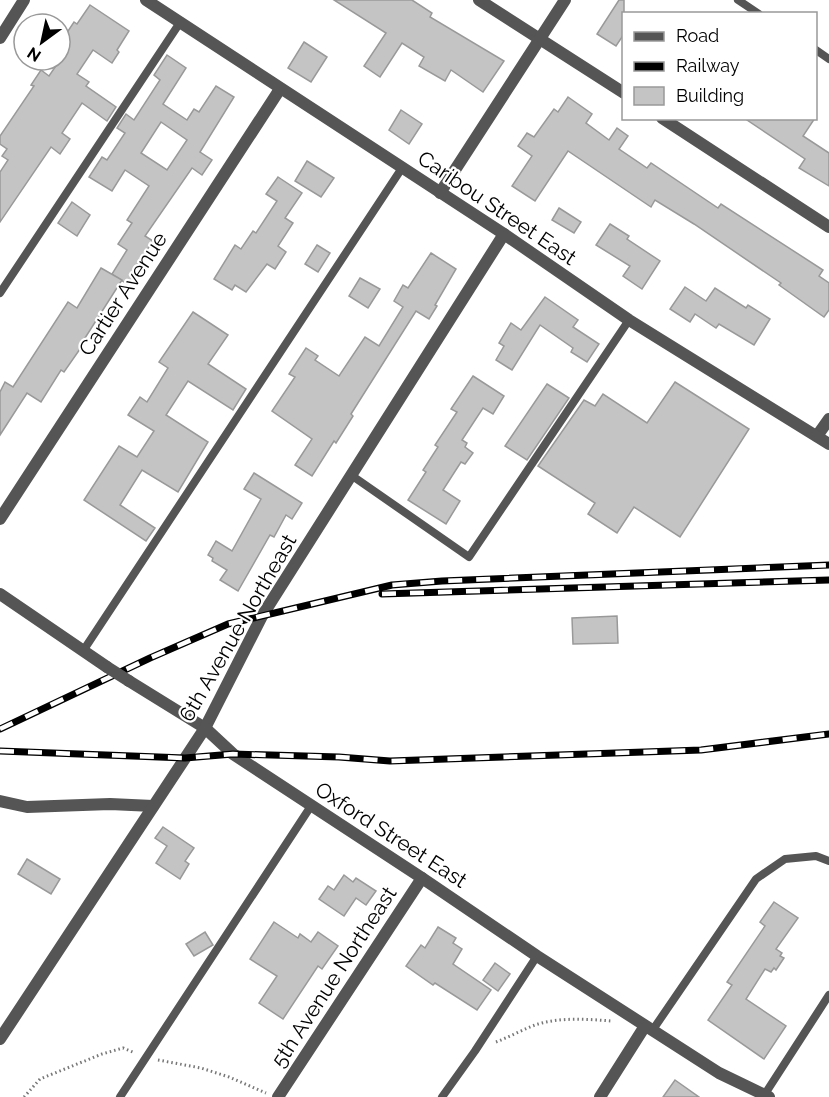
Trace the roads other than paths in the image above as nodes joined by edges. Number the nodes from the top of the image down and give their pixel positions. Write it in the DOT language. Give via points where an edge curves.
graph roads {
  1 [pos="24,0"];
  2 [pos="146,0"];
  3 [pos="479,0"];
  4 [pos="565,0"];
  5 [pos="738,0"];
  6 [pos="756,12"];
  7 [pos="181,21"];
  8 [pos="0,38"];
  9 [pos="540,39"];
  10 [pos="280,89"];
  11 [pos="622,92"];
  12 [pos="665,120"];
  13 [pos="402,168"];
  14 [pos="440,193"];
  15 [pos="829,227"];
  16 [pos="504,234"];
  17 [pos="0,293"];
  18 [pos="629,320"];
  19 [pos="829,419"];
  20 [pos="818,436"];
  21 [pos="829,444"];
  22 [pos="351,475"];
  23 [pos="0,519"];
  24 [pos="0,594"];
  25 [pos="83,651"];
  26 [pos="205,728"];
  27 [pos="0,801"];
  28 [pos="153,806"];
  29 [pos="311,806"];
  30 [pos="829,861"];
  31 [pos="422,878"];
  32 [pos="537,956"];
  33 [pos="829,995"];
  34 [pos="647,1027"];
  35 [pos="0,1039"];
  36 [pos="766,1096"];
  37 [pos="120,1097"];
  38 [pos="278,1097"];
  39 [pos="442,1097"];
  40 [pos="600,1097"];
  1 -- 8 [label="street"];
  2 -- 7 [label="street, Caribou Street East"];
  3 -- 9 [label="street"];
  4 -- 9 [label="street"];
  5 -- 6 [label="lane"];
  7 -- 10 [label="street, Caribou Street East"];
  7 -- 17 [label="lane"];
  9 -- 11 [label="street"];
  9 -- 14 [label="street"];
  10 -- 13 [label="street, Caribou Street East"];
  10 -- 23 [label="street, Cartier Avenue"];
  12 -- 15 [label="street"];
  13 -- 14 [label="street, Caribou Street East"];
  13 -- 25 [label="lane"];
  14 -- 16 [label="street, Caribou Street East"];
  16 -- 18 [label="street, Caribou Street East"];
  16 -- 22 [label="street, 6th Avenue Northeast"];
  18 -- 20 [label="street, Caribou Street East"];
  18 -- 22 [label="lane" via="469,556"];
  19 -- 20 [label="street"];
  20 -- 21 [label="street, Caribou Street East"];
  22 -- 26 [label="street, 6th Avenue Northeast" via="262,616"];
  24 -- 25 [label="street, Oxford Street East"];
  25 -- 26 [label="street, Oxford Street East, bridge"];
  26 -- 28 [label="street, 6th Avenue Northeast"];
  26 -- 29 [label="street, Oxford Street East" via="233,754"];
  27 -- 28 [label="street" via="27,807"];
  28 -- 35 [label="street, 6th Avenue Northeast"];
  29 -- 31 [label="street, Oxford Street East"];
  29 -- 37 [label="lane"];
  30 -- 34 [label="lane" via="816,856 785,858 756,879"];
  31 -- 32 [label="street, Oxford Street East"];
  31 -- 38 [label="street, 5th Avenue Northeast"];
  32 -- 34 [label="street, Oxford Street East"];
  32 -- 39 [label="lane"];
  33 -- 36 [label="lane"];
  34 -- 36 [label="street, Oxford Street East" via="719,1073"];
  34 -- 40 [label="street"];
}
